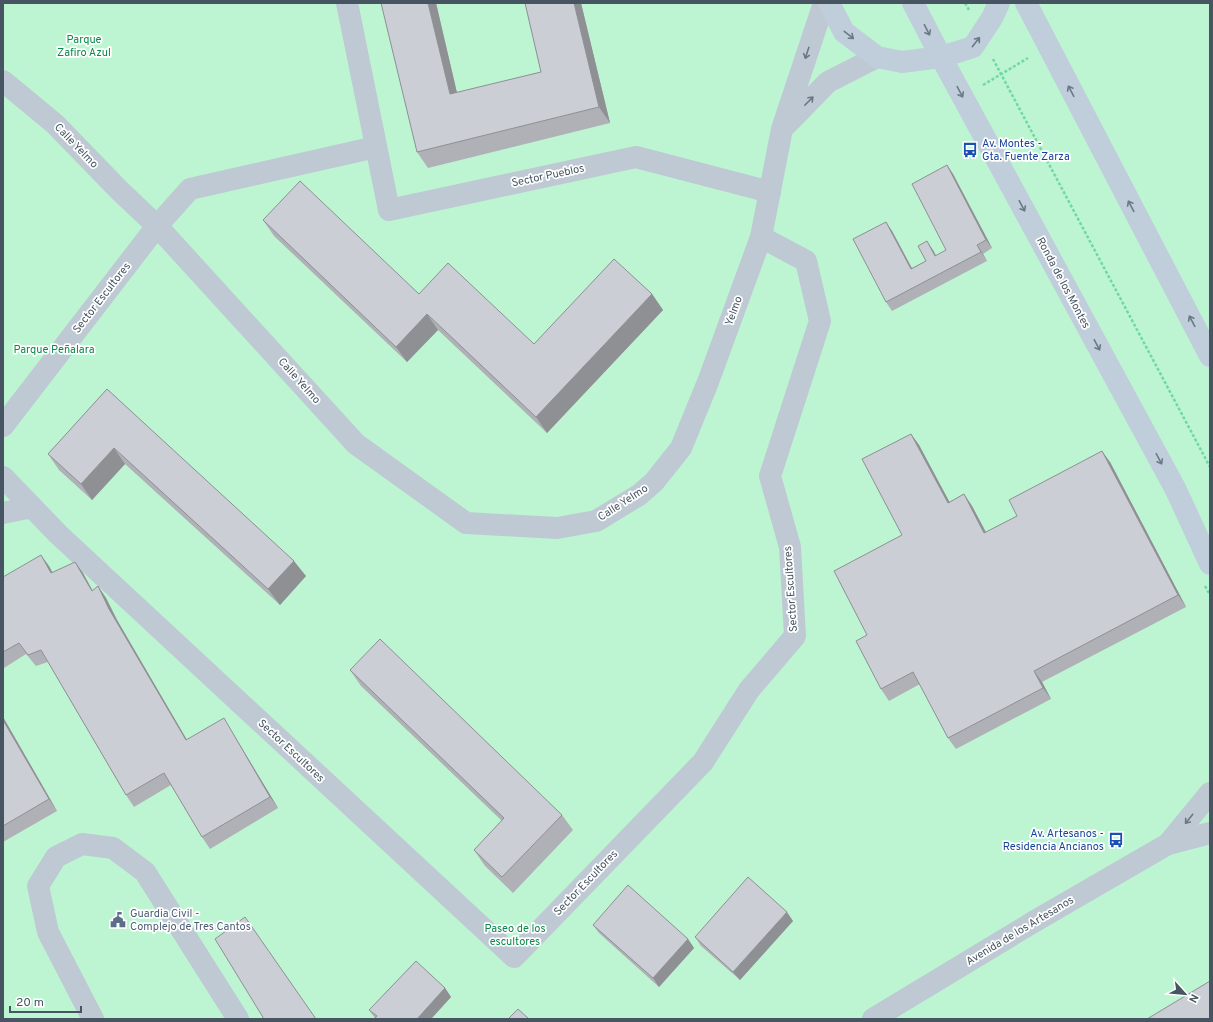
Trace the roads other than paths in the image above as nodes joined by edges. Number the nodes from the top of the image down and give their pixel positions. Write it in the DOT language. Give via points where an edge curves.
graph roads {
  1 [pos="347,3"];
  2 [pos="824,3"];
  3 [pos="828,3"];
  4 [pos="913,3"];
  5 [pos="999,3"];
  6 [pos="1026,3"];
  7 [pos="877,57"];
  8 [pos="941,57"];
  9 [pos="3,81"];
  10 [pos="782,129"];
  11 [pos="376,147"];
  12 [pos="770,192"];
  13 [pos="157,226"];
  14 [pos="761,237"];
  15 [pos="1210,356"];
  16 [pos="3,426"];
  17 [pos="3,477"];
  18 [pos="654,482"];
  19 [pos="32,508"];
  20 [pos="3,513"];
  21 [pos="1210,564"];
  22 [pos="1210,793"];
  23 [pos="1210,833"];
  24 [pos="1168,844"];
  25 [pos="93,1019"];
  26 [pos="238,1019"];
  27 [pos="873,1019"];
  1 -- 11 [label="street, Sector Pueblos"];
  2 -- 10 [label="street, Yelmo, one-way"];
  3 -- 7 [label="street, one-way" via="844,32"];
  4 -- 8 [label="street, Ronda de los Montes, one-way"];
  8 -- 5 [label="street, one-way" via="973,46"];
  15 -- 6 [label="street, one-way"];
  7 -- 8 [label="street" via="902,62"];
  10 -- 7 [label="street, one-way" via="828,82"];
  8 -- 21 [label="street, Ronda de los Montes, one-way" via="1176,490"];
  9 -- 13 [label="street, Calle Yelmo" via="55,124"];
  10 -- 12 [label="street, Yelmo"];
  11 -- 12 [label="street, Sector Pueblos" via="389,210 636,156"];
  11 -- 13 [label="street" via="190,189"];
  12 -- 14 [label="street, Yelmo"];
  13 -- 16 [label="street, Sector Escultores"];
  13 -- 18 [label="street, Calle Yelmo" via="356,444 466,523 557,528 596,521 639,495"];
  14 -- 18 [label="street, Yelmo" via="708,382 680,448"];
  14 -- 19 [label="street, Sector Escultores" via="806,261 820,321 770,476 790,547 795,636 749,690 703,762 514,958"];
  17 -- 19 [label="street, Sector Escultores"];
  19 -- 20 [label="street"];
  22 -- 24 [label="street, Avenida de los Artesanos, one-way"];
  23 -- 24 [label="street, Avenida de los Artesanos"];
  24 -- 27 [label="street, Avenida de los Artesanos"];
  25 -- 26 [label="street" via="48,932 38,886 56,857 82,844 113,848 145,872"];
}
